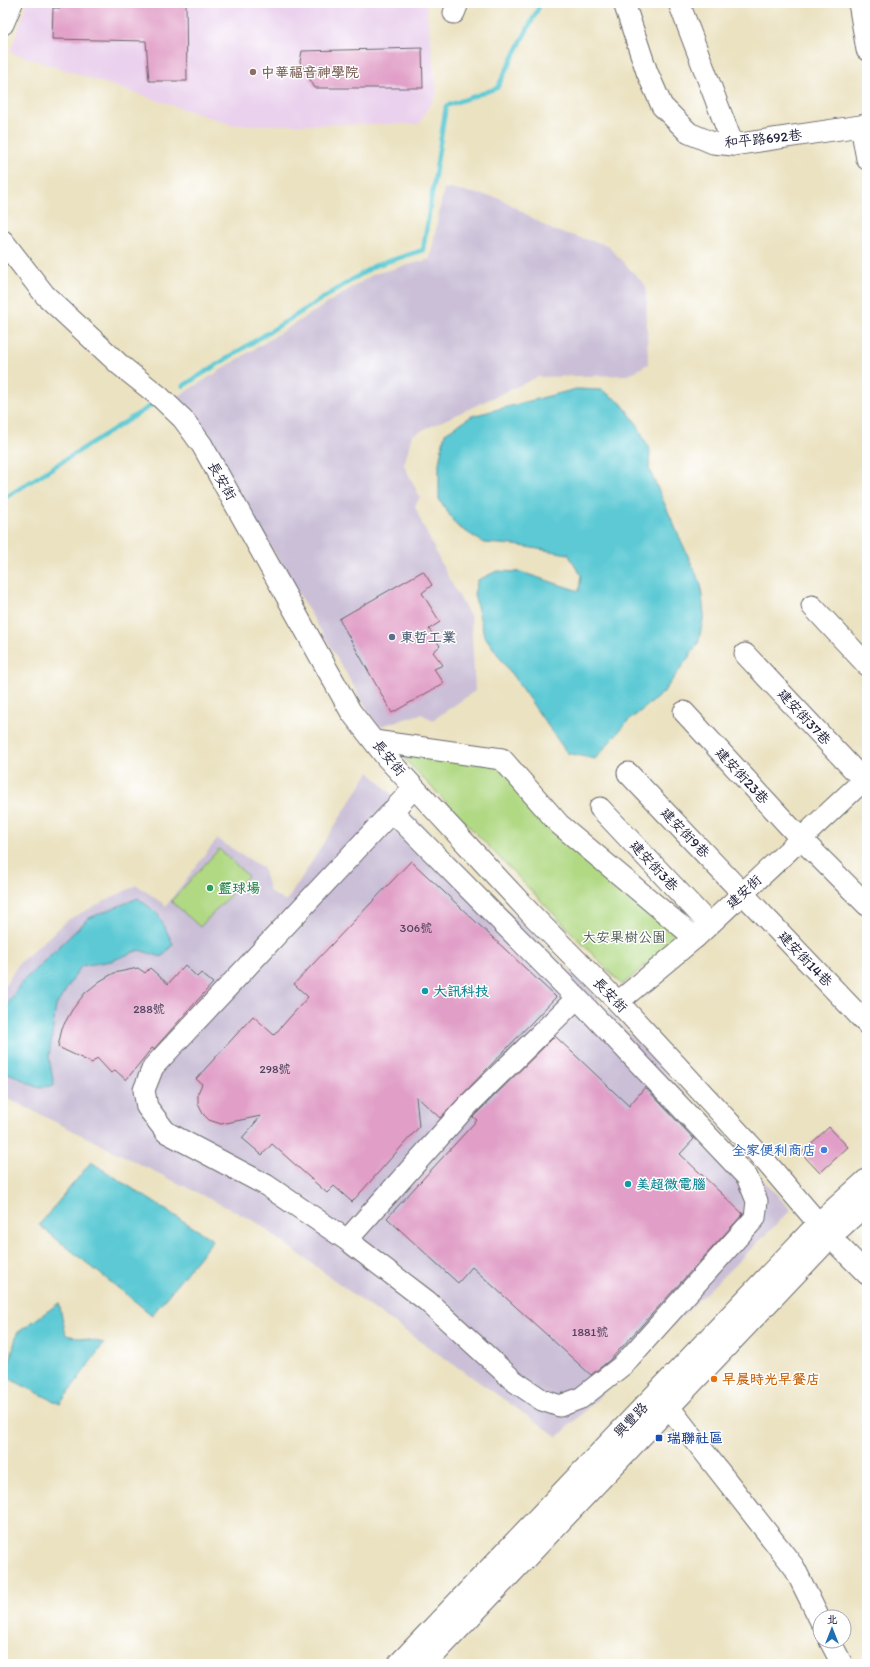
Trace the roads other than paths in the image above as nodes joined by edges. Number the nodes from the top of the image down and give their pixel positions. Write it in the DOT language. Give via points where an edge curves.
graph roads {
  1 [pos="12,3"];
  2 [pos="624,3"];
  3 [pos="679,3"];
  4 [pos="859,3"];
  5 [pos="3,24"];
  6 [pos="866,43"];
  7 [pos="864,125"];
  8 [pos="733,145"];
  9 [pos="867,158"];
  10 [pos="3,241"];
  11 [pos="812,606"];
  12 [pos="745,654"];
  13 [pos="867,665"];
  14 [pos="684,712"];
  15 [pos="374,741"];
  16 [pos="628,773"];
  17 [pos="866,780"];
  18 [pos="414,788"];
  19 [pos="600,808"];
  20 [pos="392,811"];
  21 [pos="801,839"];
  22 [pos="742,893"];
  23 [pos="867,905"];
  24 [pos="702,931"];
  25 [pos="577,998"];
  26 [pos="618,1002"];
  27 [pos="867,1024"];
  28 [pos="867,1180"];
  29 [pos="867,1203"];
  30 [pos="824,1230"];
  31 [pos="347,1240"];
  32 [pos="867,1274"];
  33 [pos="669,1407"];
  34 [pos="815,1609"];
  35 [pos="834,1649"];
  36 [pos="399,1664"];
  37 [pos="425,1664"];
  38 [pos="842,1664"];
  1 -- 5 [label="street"];
  2 -- 8 [label="street, 和平路692巷" via="647,72 662,106 689,133 713,143"];
  3 -- 8 [label="street"];
  4 -- 6 [label="street"];
  7 -- 8 [label="street, 和平路692巷"];
  7 -- 9 [label="street"];
  10 -- 15 [label="street, 長安街" via="45,295 183,419 202,445 352,712"];
  11 -- 13 [label="street"];
  12 -- 17 [label="street, 建安街37巷"];
  14 -- 21 [label="street, 建安街23巷"];
  15 -- 18 [label="street, 長安街"];
  15 -- 24 [label="street" via="502,759 559,824"];
  16 -- 22 [label="street, 建安街9巷"];
  17 -- 21 [label="street, 建安街"];
  18 -- 20 [label="street"];
  18 -- 26 [label="street, 長安街" via="532,915"];
  19 -- 24 [label="street, 建安街3巷"];
  20 -- 25 [label="street"];
  20 -- 31 [label="street" via="153,1067 144,1090 147,1107 166,1132 266,1185"];
  21 -- 22 [label="street, 建安街"];
  21 -- 23 [label="street, 建安街23巷"];
  22 -- 24 [label="street, 建安街"];
  22 -- 27 [label="street, 建安街14巷"];
  24 -- 26 [label="street, 建安街"];
  25 -- 31 [label="street" via="466,1107"];
  25 -- 31 [label="street" via="747,1177 758,1201 755,1218 623,1365 581,1398 560,1406 542,1400 514,1381 428,1301"];
  26 -- 30 [label="street, 長安街" via="766,1162"];
  28 -- 30 [label="main road, 興豐路"];
  29 -- 30 [label="main road, 興豐路"];
  30 -- 32 [label="street, 長安街"];
  30 -- 33 [label="main road, 興豐路"];
  30 -- 36 [label="main road, 興豐路"];
  33 -- 34 [label="street" via="794,1567"];
  33 -- 37 [label="main road, 興豐路"];
  35 -- 38 [label="street"];
}
